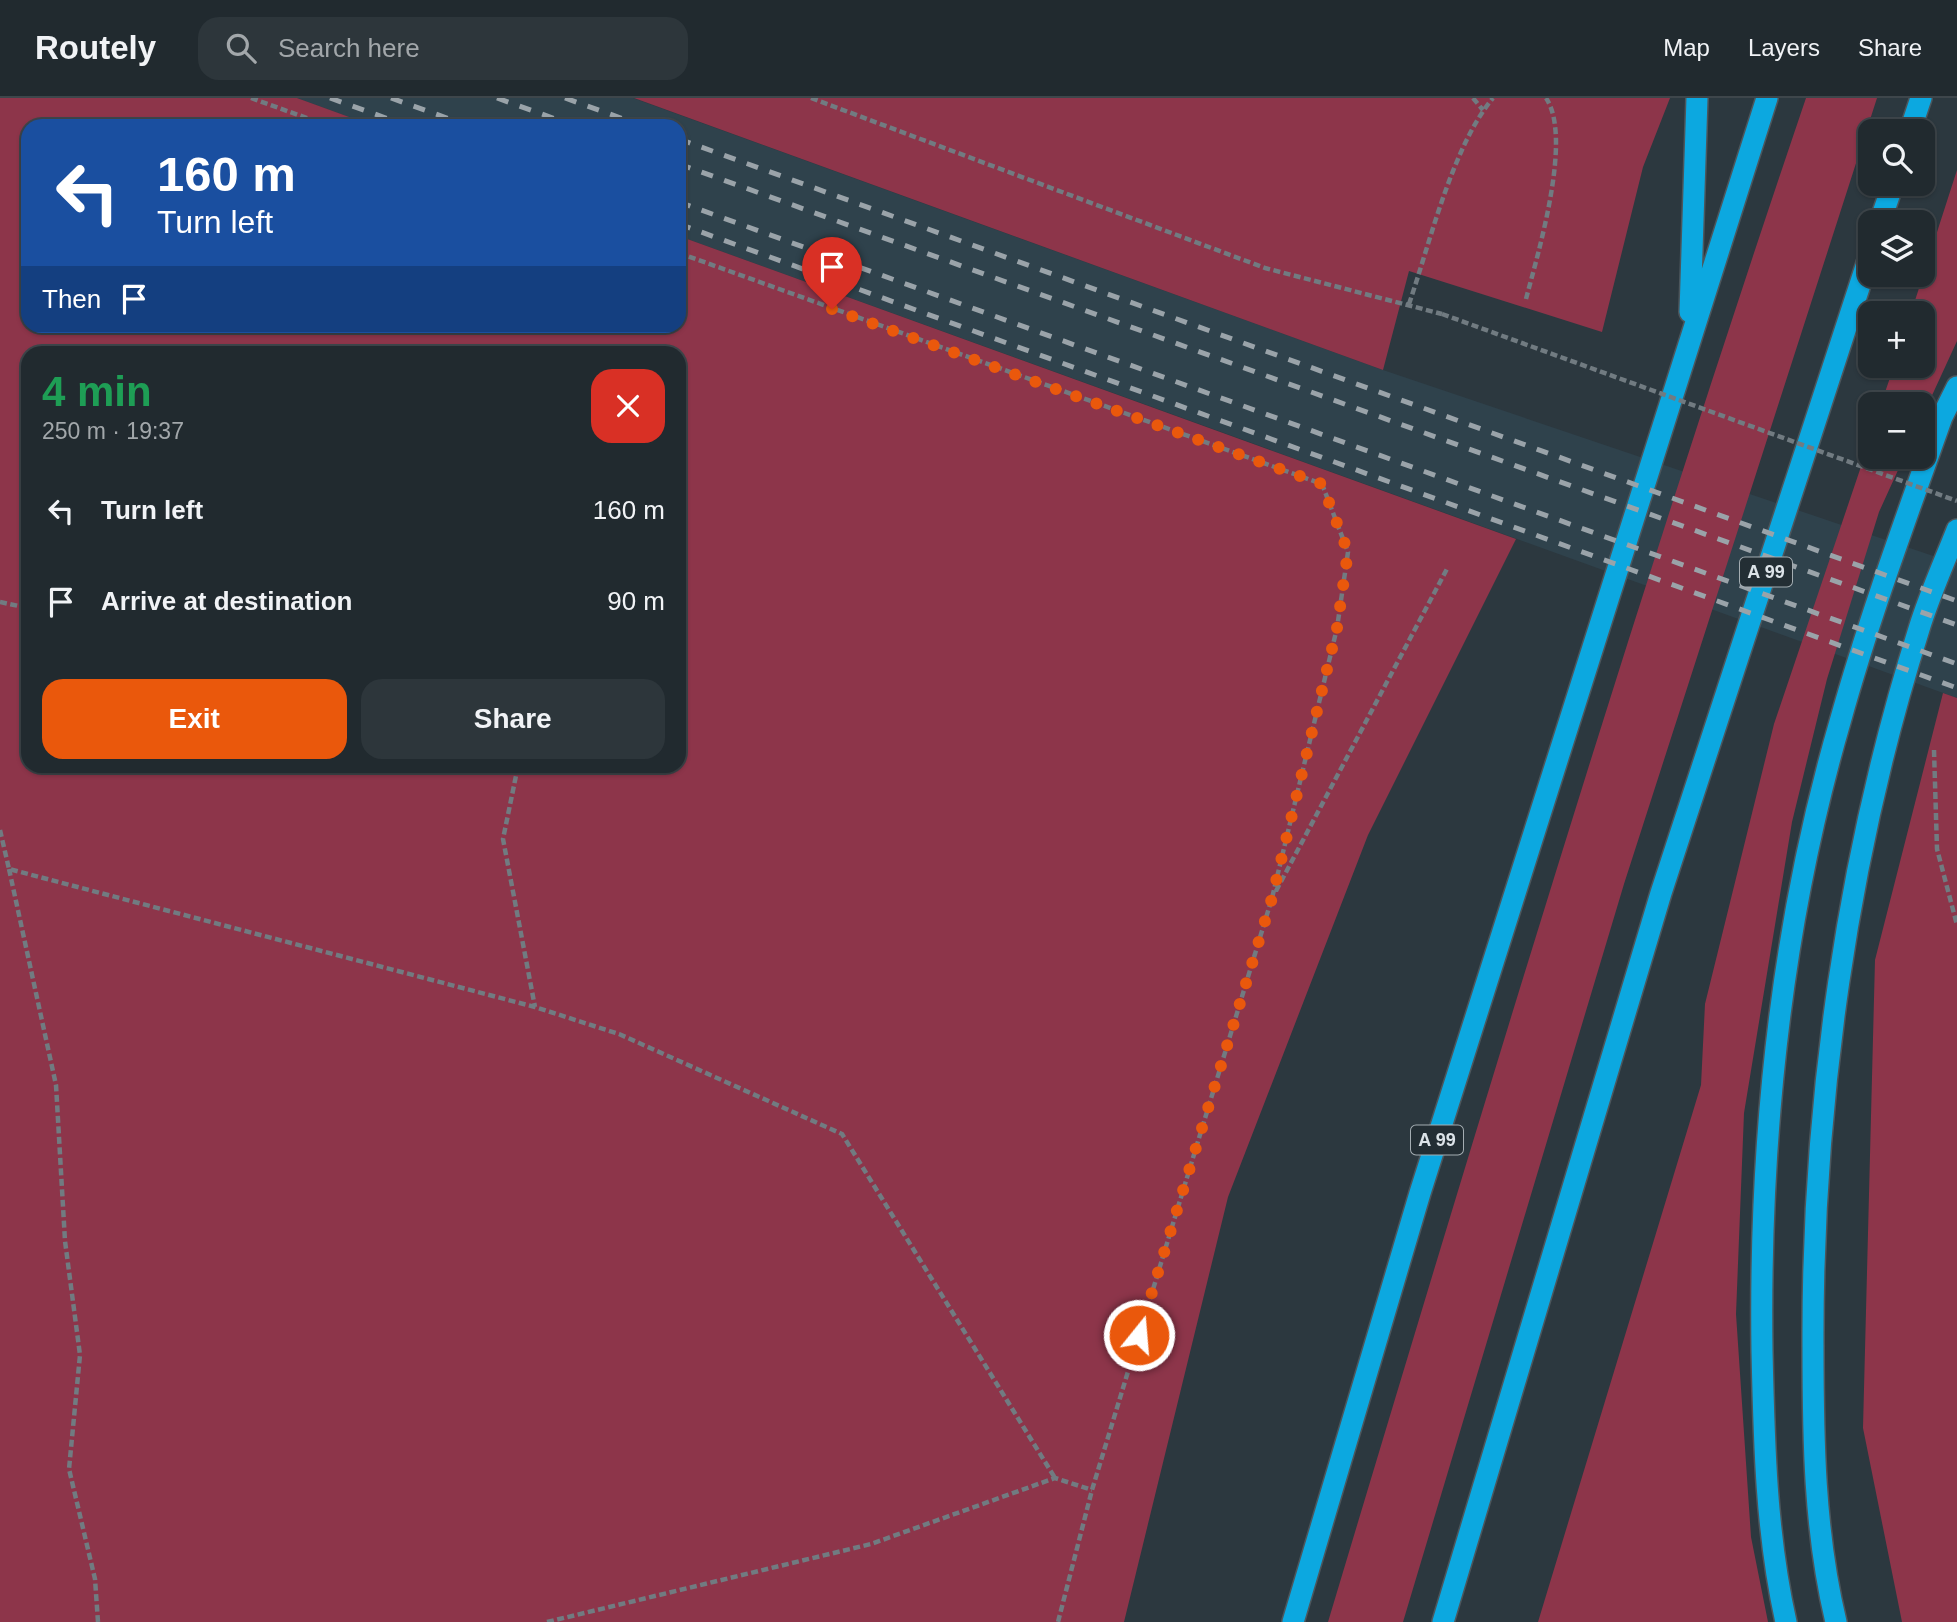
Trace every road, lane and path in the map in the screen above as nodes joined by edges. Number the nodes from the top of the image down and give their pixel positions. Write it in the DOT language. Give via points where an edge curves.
graph roads {
  1 [pos="251,98"];
  2 [pos="811,98"];
  3 [pos="1473,98"];
  4 [pos="1493,98"];
  5 [pos="1546,98"];
  6 [pos="1697,98"];
  7 [pos="1767,98"];
  8 [pos="1921,98"];
  9 [pos="1483,110"];
  10 [pos="310,119"];
  11 [pos="1914,119"];
  12 [pos="686,256"];
  13 [pos="1859,287"];
  14 [pos="1526,299"];
  15 [pos="1409,304"];
  16 [pos="1688,342"];
  17 [pos="1957,387"];
  18 [pos="1957,501"];
  19 [pos="1957,530"];
  20 [pos="1448,567"];
  21 [pos="0,602"];
  22 [pos="21,606"];
  23 [pos="1934,750"];
  24 [pos="517,773"];
  25 [pos="0,830"];
  26 [pos="9,869"];
  27 [pos="1272,898"];
  28 [pos="1957,925"];
  29 [pos="535,1007"];
  30 [pos="1055,1478"];
  31 [pos="1092,1490"];
  32 [pos="98,1622"];
  33 [pos="547,1622"];
  34 [pos="1058,1622"];
  35 [pos="1293,1622"];
  36 [pos="1443,1622"];
  37 [pos="1786,1622"];
  38 [pos="1836,1622"];
  1 -- 10 [label="path"];
  2 -- 15 [label="path" via="1265,268"];
  3 -- 9 [label="path"];
  4 -- 9 [label="path"];
  5 -- 14 [label="path" via="1557,125 1555,149 1545,223"];
  6 -- 16 [label="highway, A 99"];
  7 -- 16 [label="highway, A 99"];
  8 -- 11 [label="highway"];
  9 -- 15 [label="path" via="1458,163"];
  12 -- 27 [label="path" via="1322,484 1348,552 1337,628"];
  13 -- 36 [label="highway, A 99" via="1661,893"];
  15 -- 18 [label="path, bridge"];
  16 -- 35 [label="highway, A 99" via="1420,1193"];
  17 -- 37 [label="highway" via="1873,610 1839,725 1807,859 1779,1024 1761,1263 1764,1445"];
  19 -- 38 [label="highway" via="1919,628 1888,747 1858,868 1831,1038 1813,1268 1813,1444 1821,1537"];
  20 -- 27 [label="path"];
  21 -- 22 [label="path"];
  23 -- 28 [label="path" via="1937,849"];
  24 -- 29 [label="path" via="503,839"];
  25 -- 26 [label="path"];
  26 -- 29 [label="path"];
  26 -- 32 [label="path" via="56,1085 65,1241 80,1355 69,1469 95,1579"];
  27 -- 31 [label="path"];
  29 -- 30 [label="path" via="619,1034 842,1134"];
  30 -- 31 [label="path"];
  30 -- 33 [label="path" via="871,1544"];
  31 -- 34 [label="path"];
}
